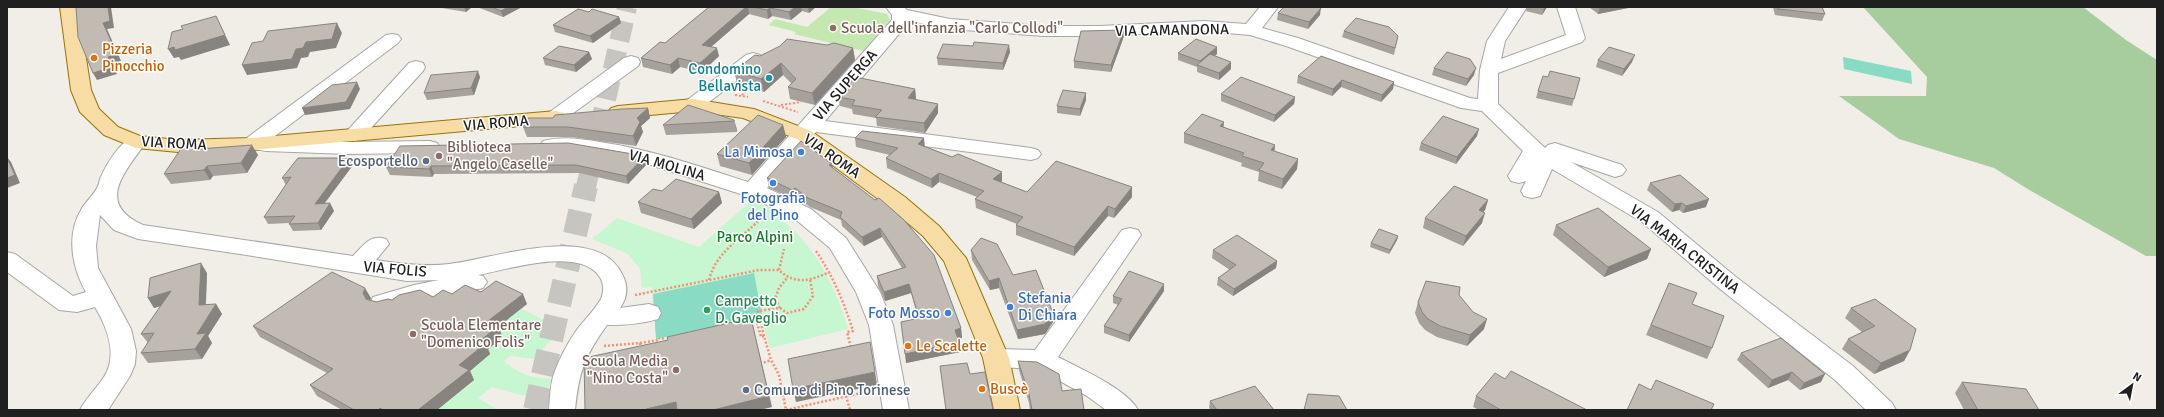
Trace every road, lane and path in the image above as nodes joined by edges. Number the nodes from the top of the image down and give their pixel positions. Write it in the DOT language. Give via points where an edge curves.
graph roads {
  1 [pos="69,7"];
  2 [pos="1269,7"];
  3 [pos="1518,7"];
  4 [pos="1566,7"];
  5 [pos="898,10"];
  6 [pos="1251,30"];
  7 [pos="392,38"];
  8 [pos="753,59"];
  9 [pos="631,62"];
  10 [pos="416,67"];
  11 [pos="1489,70"];
  12 [pos="750,87"];
  13 [pos="741,95"];
  14 [pos="801,102"];
  15 [pos="693,105"];
  16 [pos="780,105"];
  17 [pos="1488,105"];
  18 [pos="554,118"];
  19 [pos="807,130"];
  20 [pos="1515,132"];
  21 [pos="354,135"];
  22 [pos="136,142"];
  23 [pos="251,144"];
  24 [pos="531,145"];
  25 [pos="450,147"];
  26 [pos="1031,154"];
  27 [pos="1541,158"];
  28 [pos="1616,170"];
  29 [pos="1525,183"];
  30 [pos="753,190"];
  31 [pos="105,193"];
  32 [pos="1590,195"];
  33 [pos="773,215"];
  34 [pos="1130,235"];
  35 [pos="384,245"];
  36 [pos="814,248"];
  37 [pos="784,249"];
  38 [pos="527,257"];
  39 [pos="7,260"];
  40 [pos="365,267"];
  41 [pos="779,270"];
  42 [pos="830,272"];
  43 [pos="787,278"];
  44 [pos="810,279"];
  45 [pos="709,280"];
  46 [pos="102,295"];
  47 [pos="382,303"];
  48 [pos="606,308"];
  49 [pos="780,308"];
  50 [pos="649,313"];
  51 [pos="742,323"];
  52 [pos="764,336"];
  53 [pos="662,338"];
  54 [pos="671,338"];
  55 [pos="640,343"];
  56 [pos="603,346"];
  57 [pos="658,346"];
  58 [pos="852,351"];
  59 [pos="640,354"];
  60 [pos="996,358"];
  61 [pos="771,360"];
  62 [pos="1042,360"];
  63 [pos="754,365"];
  64 [pos="874,390"];
  65 [pos="845,392"];
  66 [pos="847,396"];
  67 [pos="93,410"];
  68 [pos="562,410"];
  69 [pos="786,410"];
  70 [pos="850,410"];
  71 [pos="896,410"];
  72 [pos="1007,410"];
  73 [pos="1124,410"];
  74 [pos="1883,410"];
  1 -- 22 [label="main road, VIA ROMA" via="81,90 90,112 111,131"];
  2 -- 6 [label="street"];
  3 -- 11 [label="street" via="1496,41"];
  4 -- 11 [label="street" via="1576,38"];
  5 -- 6 [label="street, VIA CAMANDONA" via="950,24 1044,31 1204,26"];
  5 -- 19 [label="street, VIA SUPERGA" via="901,21"];
  6 -- 17 [label="street, VIA CAMANDONA" via="1468,104"];
  7 -- 23 [label="street"];
  8 -- 15 [label="street"];
  9 -- 18 [label="street"];
  10 -- 21 [label="street"];
  11 -- 17 [label="street"];
  12 -- 13 [label="path"];
  14 -- 16 [label="path"];
  15 -- 18 [label="main road, VIA ROMA"];
  15 -- 19 [label="main road, VIA ROMA" via="747,113"];
  17 -- 20 [label="street, VIA MARIA CRISTINA"];
  18 -- 21 [label="main road, VIA ROMA"];
  19 -- 26 [label="street"];
  19 -- 30 [label="street, VIA SUPERGA"];
  19 -- 60 [label="main road, VIA ROMA" via="931,231 954,258"];
  20 -- 27 [label="street, VIA MARIA CRISTINA"];
  20 -- 28 [label="street" via="1544,146"];
  21 -- 23 [label="main road, VIA ROMA"];
  22 -- 23 [label="main road, VIA ROMA" via="178,146"];
  22 -- 31 [label="street" via="119,162"];
  23 -- 25 [label="street" via="348,148"];
  24 -- 30 [label="street, VIA MOLINA" via="571,144 638,154"];
  27 -- 29 [label="street"];
  27 -- 32 [label="street"];
  27 -- 74 [label="street, VIA MARIA CRISTINA" via="1596,184 1650,217 1728,283 1844,373"];
  30 -- 71 [label="street, VIA MOLINA" via="803,214 838,243 868,292 881,325"];
  31 -- 40 [label="street, VIA FOLIS" via="106,204 115,220 123,227 138,232"];
  31 -- 46 [label="street" via="89,213 84,249 85,264 90,278"];
  33 -- 45 [label="path" via="762,217 721,255 710,271"];
  34 -- 62 [label="street"];
  35 -- 40 [label="street"];
  36 -- 42 [label="path"];
  37 -- 41 [label="path"];
  38 -- 40 [label="street, VIA FOLIS" via="448,272 407,273"];
  38 -- 47 [label="street" via="527,270 414,293"];
  38 -- 48 [label="street, VIA FOLIS" via="557,253 580,254 599,262 611,274 615,285"];
  39 -- 46 [label="street" via="68,304 77,304"];
  41 -- 43 [label="path"];
  41 -- 45 [label="path" via="759,270"];
  42 -- 44 [label="path"];
  42 -- 58 [label="path" via="853,331 847,332"];
  43 -- 44 [label="path" via="797,282"];
  43 -- 49 [label="path" via="775,299"];
  44 -- 49 [label="path" via="813,296 804,310 787,313"];
  45 -- 48 [label="path"];
  46 -- 67 [label="street" via="122,338 122,365 116,379"];
  48 -- 50 [label="street" via="633,316"];
  48 -- 68 [label="street" via="585,338 566,377"];
  49 -- 52 [label="path" via="758,311"];
  51 -- 52 [label="path" via="756,318 761,337"];
  52 -- 61 [label="path"];
  53 -- 54 [label="path"];
  53 -- 55 [label="path"];
  53 -- 57 [label="path" via="664,342"];
  55 -- 56 [label="path"];
  55 -- 59 [label="path"];
  60 -- 62 [label="street"];
  60 -- 72 [label="main road, VIA ROMA"];
  61 -- 63 [label="path"];
  61 -- 69 [label="path" via="779,376"];
  62 -- 73 [label="street" via="1096,389"];
  64 -- 66 [label="path"];
  65 -- 66 [label="path"];
  66 -- 69 [label="path"];
  66 -- 70 [label="path"];
}
